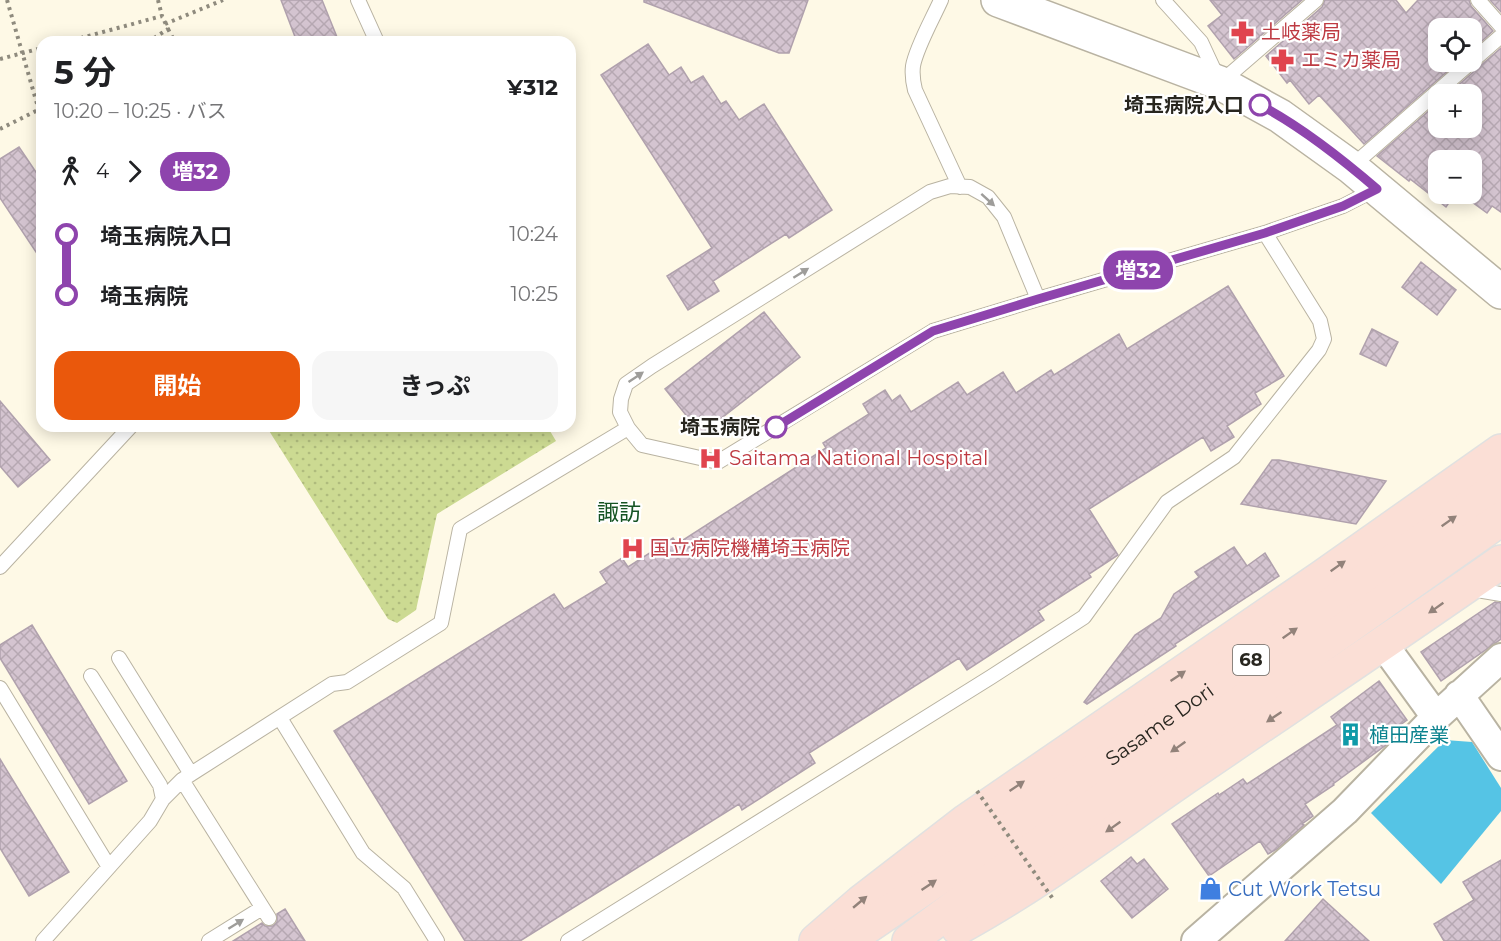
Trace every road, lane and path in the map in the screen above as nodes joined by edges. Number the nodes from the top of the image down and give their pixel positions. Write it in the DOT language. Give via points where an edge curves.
graph roads {
  1 [pos="7,0"];
  2 [pos="158,0"];
  3 [pos="223,0"];
  4 [pos="358,0"];
  5 [pos="941,0"];
  6 [pos="998,0"];
  7 [pos="1163,0"];
  8 [pos="1316,0"];
  9 [pos="1478,0"];
  10 [pos="162,16"];
  11 [pos="165,24"];
  12 [pos="1501,26"];
  13 [pos="168,29"];
  14 [pos="88,36"];
  15 [pos="157,36"];
  16 [pos="172,36"];
  17 [pos="374,36"];
  18 [pos="1501,36"];
  19 [pos="36,50"];
  20 [pos="22,54"];
  21 [pos="0,59"];
  22 [pos="1220,83"];
  23 [pos="36,97"];
  24 [pos="36,111"];
  25 [pos="0,129"];
  26 [pos="1351,167"];
  27 [pos="960,187"];
  28 [pos="1377,189"];
  29 [pos="1265,233"];
  30 [pos="1501,292"];
  31 [pos="1038,299"];
  32 [pos="628,428"];
  33 [pos="125,432"];
  34 [pos="1501,451"];
  35 [pos="1501,485"];
  36 [pos="1501,519"];
  37 [pos="1501,562"];
  38 [pos="0,567"];
  39 [pos="1465,588"];
  40 [pos="1501,594"];
  41 [pos="1383,644"];
  42 [pos="119,658"];
  43 [pos="1501,658"];
  44 [pos="91,676"];
  45 [pos="0,687"];
  46 [pos="1459,695"];
  47 [pos="1436,717"];
  48 [pos="280,718"];
  49 [pos="1501,756"];
  50 [pos="186,777"];
  51 [pos="977,791"];
  52 [pos="163,799"];
  53 [pos="109,867"];
  54 [pos="1053,899"];
  55 [pos="43,941"];
  56 [pos="209,941"];
  57 [pos="437,941"];
  58 [pos="568,941"];
  59 [pos="816,941"];
  60 [pos="846,941"];
  61 [pos="909,941"];
  62 [pos="935,941"];
  63 [pos="1196,941"];
  1 -- 20 [label="path"];
  2 -- 10 [label="path"];
  3 -- 11 [label="path"];
  4 -- 17 [label="lane"];
  5 -- 27 [label="lane" via="915,57 913,79"];
  6 -- 22 [label="street"];
  7 -- 22 [label="lane" via="1201,42"];
  8 -- 22 [label="lane"];
  9 -- 12 [label="lane"];
  10 -- 11 [label="path"];
  10 -- 14 [label="path"];
  11 -- 13 [label="path"];
  13 -- 15 [label="path"];
  13 -- 16 [label="path"];
  18 -- 26 [label="lane"];
  19 -- 20 [label="path"];
  20 -- 21 [label="path"];
  20 -- 23 [label="path"];
  22 -- 26 [label="street" via="1280,116"];
  24 -- 25 [label="path"];
  26 -- 28 [label="street"];
  27 -- 31 [label="lane, one-way" via="988,197 1004,217"];
  32 -- 27 [label="lane, one-way" via="620,412 626,384 930,192"];
  28 -- 29 [label="lane" via="1343,206"];
  28 -- 30 [label="street"];
  29 -- 31 [label="lane"];
  29 -- 58 [label="lane" via="1320,321 1324,339 1319,350 1234,457 1167,502 1084,617"];
  31 -- 32 [label="lane" via="933,331 718,462 642,445"];
  32 -- 48 [label="lane" via="460,529 441,623 347,682 332,684"];
  33 -- 38 [label="lane"];
  59 -- 34 [label="main road, one-way" via="966,822"];
  60 -- 35 [label="main road, Sasame Dori / 68, one-way"];
  36 -- 61 [label="main road, Sasame Dori / 68, one-way" via="1030,851"];
  37 -- 39 [label="main road"];
  39 -- 40 [label="lane"];
  39 -- 41 [label="main road, one-way"];
  41 -- 47 [label="street"];
  41 -- 62 [label="main road, one-way" via="1045,875"];
  42 -- 50 [label="lane"];
  43 -- 46 [label="street"];
  44 -- 52 [label="lane" via="160,785"];
  45 -- 53 [label="lane"];
  46 -- 47 [label="street"];
  46 -- 49 [label="street"];
  47 -- 63 [label="street" via="1345,811"];
  48 -- 50 [label="lane"];
  48 -- 57 [label="lane" via="363,853 404,888"];
  50 -- 52 [label="lane"];
  56 -- 50 [label="lane, one-way" via="266,913"];
  51 -- 54 [label="path, bridge"];
  52 -- 53 [label="lane"];
  53 -- 55 [label="lane"];
}
